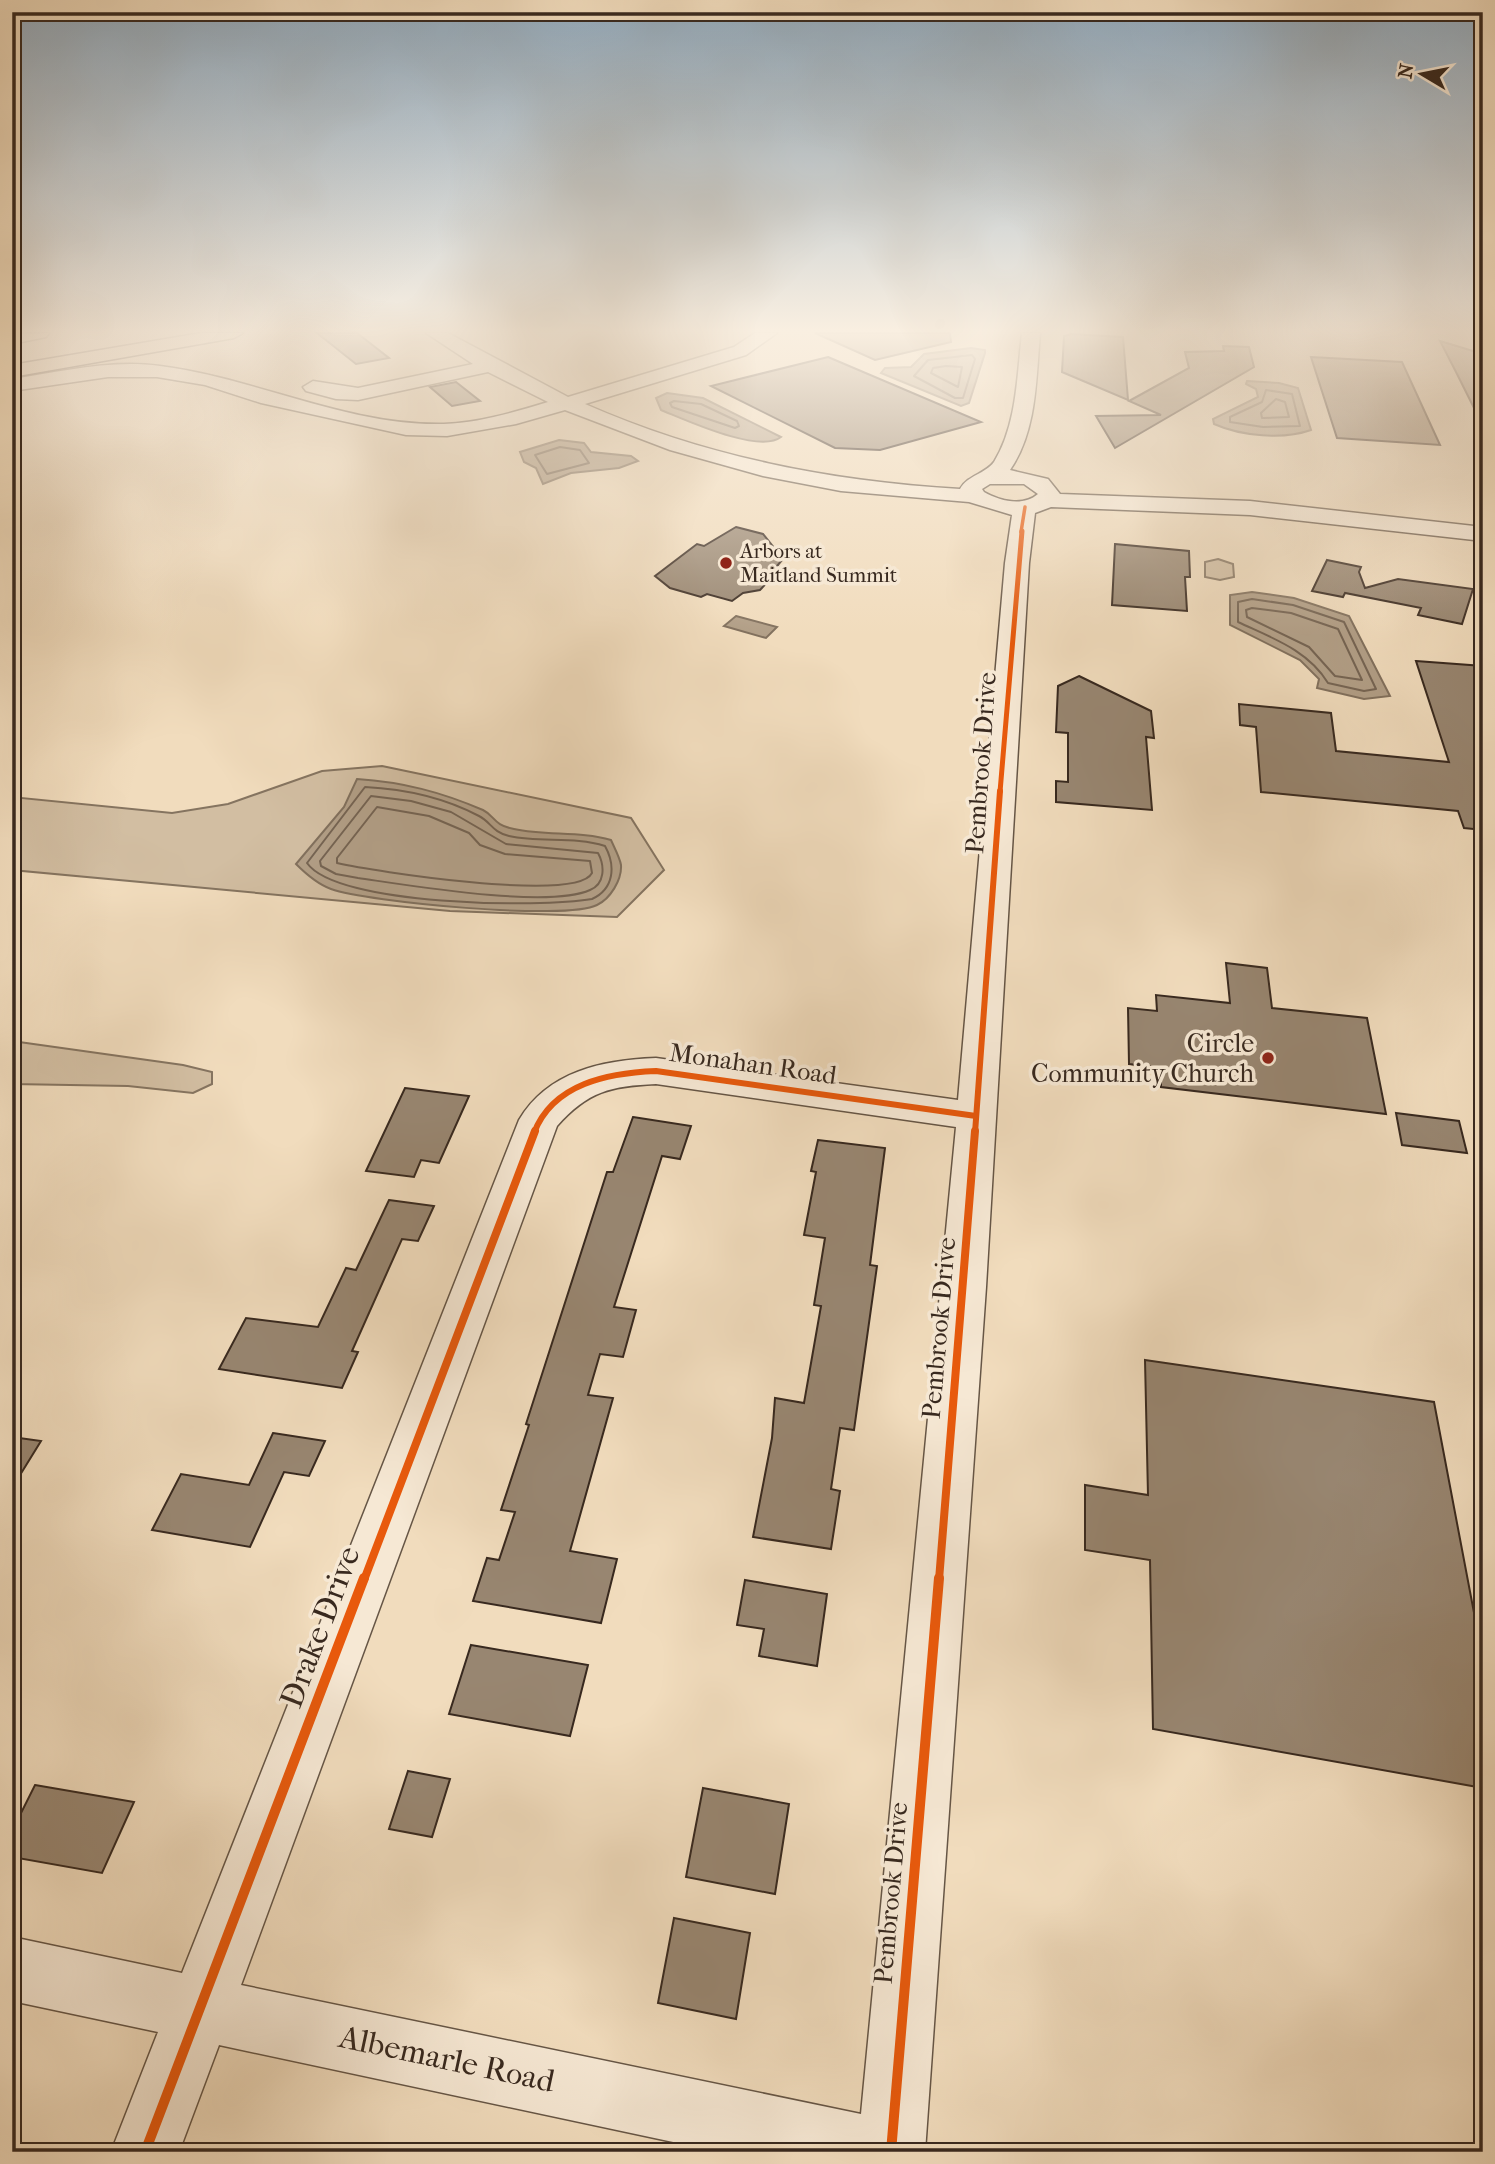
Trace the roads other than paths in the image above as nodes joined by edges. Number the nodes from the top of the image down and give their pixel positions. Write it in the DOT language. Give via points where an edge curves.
graph roads {
  1 [pos="366,434"];
  2 [pos="492,434"];
  3 [pos="651,434"];
  4 [pos="696,434"];
  5 [pos="1015,434"];
  6 [pos="1022,434"];
  7 [pos="772,466"];
  8 [pos="981,490"];
  9 [pos="1037,493"];
  10 [pos="1483,534"];
  11 [pos="1017,563"];
  12 [pos="976,1116"];
  13 [pos="539,1120"];
  14 [pos="12,1969"];
  15 [pos="202,2007"];
  16 [pos="145,2152"];
  17 [pos="881,2152"];
  18 [pos="891,2152"];
  1 -- 2 [label="street" via="421,440"];
  3 -- 7 [label="street" via="679,446"];
  4 -- 7 [label="street"];
  5 -- 8 [label="street, Pembrook Drive" via="1002,466"];
  6 -- 9 [label="street, Pembrook Drive"];
  7 -- 8 [label="street" via="847,485"];
  8 -- 9 [label="street"];
  8 -- 9 [label="street"];
  8 -- 11 [label="street, Pembrook Drive"];
  9 -- 10 [label="street" via="1340,517"];
  9 -- 11 [label="street, Pembrook Drive"];
  11 -- 12 [label="street, Pembrook Drive"];
  12 -- 13 [label="street, Monahan Road" via="656,1071 621,1072 587,1080 559,1096"];
  12 -- 18 [label="street, Pembrook Drive"];
  13 -- 15 [label="street, Drake Drive"];
  14 -- 15 [label="street, Albemarle Road"];
  15 -- 16 [label="street, Drake Drive"];
  15 -- 17 [label="street, Albemarle Road"];
}
